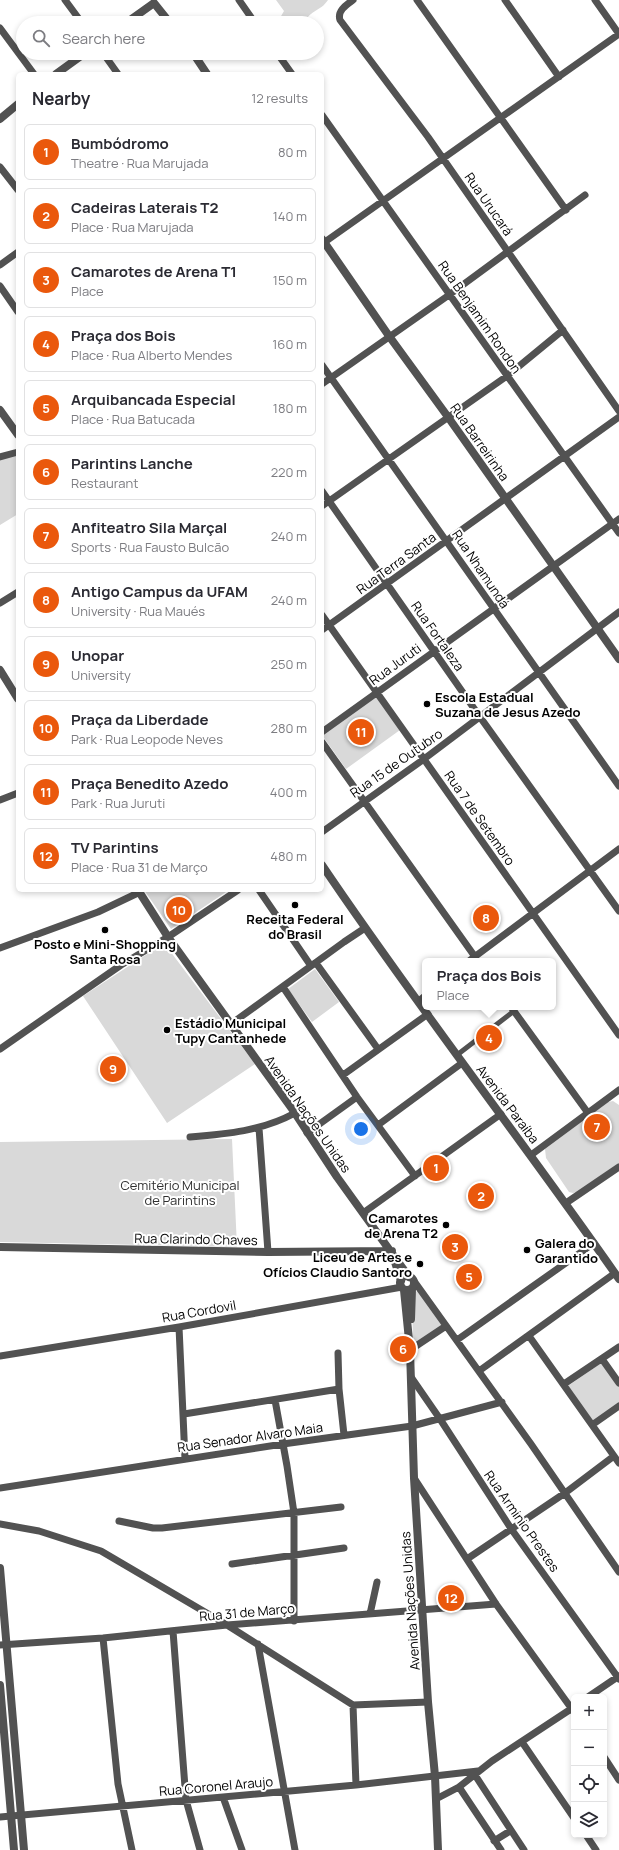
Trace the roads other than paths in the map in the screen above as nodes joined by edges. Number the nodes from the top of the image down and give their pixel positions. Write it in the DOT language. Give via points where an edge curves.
graph roads {
  1 [pos="65,0"];
  2 [pos="239,0"];
  3 [pos="353,0"];
  4 [pos="417,0"];
  5 [pos="504,0"];
  6 [pos="595,0"];
  7 [pos="155,1"];
  8 [pos="77,16"];
  9 [pos="135,16"];
  10 [pos="165,16"];
  11 [pos="250,16"];
  12 [pos="0,28"];
  13 [pos="619,34"];
  14 [pos="16,50"];
  15 [pos="24,60"];
  16 [pos="75,60"];
  17 [pos="108,60"];
  18 [pos="198,60"];
  19 [pos="282,60"];
  20 [pos="33,72"];
  21 [pos="59,72"];
  22 [pos="117,72"];
  23 [pos="206,72"];
  24 [pos="291,72"];
  25 [pos="559,77"];
  26 [pos="16,106"];
  27 [pos="500,117"];
  28 [pos="0,118"];
  29 [pos="324,119"];
  30 [pos="442,158"];
  31 [pos="0,167"];
  32 [pos="16,187"];
  33 [pos="585,195"];
  34 [pos="384,201"];
  35 [pos="566,210"];
  36 [pos="324,241"];
  37 [pos="324,243"];
  38 [pos="508,251"];
  39 [pos="16,253"];
  40 [pos="0,265"];
  41 [pos="0,286"];
  42 [pos="449,295"];
  43 [pos="16,309"];
  44 [pos="563,330"];
  45 [pos="389,336"];
  46 [pos="324,368"];
  47 [pos="507,376"];
  48 [pos="331,378"];
  49 [pos="324,383"];
  50 [pos="0,410"];
  51 [pos="619,411"];
  52 [pos="448,417"];
  53 [pos="619,417"];
  54 [pos="16,432"];
  55 [pos="16,453"];
  56 [pos="0,457"];
  57 [pos="565,458"];
  58 [pos="389,460"];
  59 [pos="324,494"];
  60 [pos="506,499"];
  61 [pos="329,501"];
  62 [pos="324,505"];
  63 [pos="619,519"];
  64 [pos="612,524"];
  65 [pos="619,533"];
  66 [pos="448,541"];
  67 [pos="553,566"];
  68 [pos="387,585"];
  69 [pos="16,593"];
  70 [pos="0,603"];
  71 [pos="493,608"];
  72 [pos="619,612"];
  73 [pos="324,618"];
  74 [pos="329,626"];
  75 [pos="324,629"];
  76 [pos="597,630"];
  77 [pos="434,651"];
  78 [pos="619,659"];
  79 [pos="0,670"];
  80 [pos="538,672"];
  81 [pos="376,692"];
  82 [pos="16,696"];
  83 [pos="480,717"];
  84 [pos="324,731"];
  85 [pos="324,745"];
  86 [pos="424,759"];
  87 [pos="619,786"];
  88 [pos="16,794"];
  89 [pos="0,800"];
  90 [pos="364,800"];
  91 [pos="324,830"];
  92 [pos="619,849"];
  93 [pos="324,868"];
  94 [pos="590,870"];
  95 [pos="137,892"];
  96 [pos="140,892"];
  97 [pos="235,892"];
  98 [pos="260,892"];
  99 [pos="619,911"];
  100 [pos="533,914"];
  101 [pos="365,928"];
  102 [pos="168,937"];
  103 [pos="0,948"];
  104 [pos="473,958"];
  105 [pos="477,958"];
  106 [pos="314,964"];
  107 [pos="283,987"];
  108 [pos="422,999"];
  109 [pos="426,1010"];
  110 [pos="512,1010"];
  111 [pos="514,1010"];
  112 [pos="428,1014"];
  113 [pos="231,1024"];
  114 [pos="619,1035"];
  115 [pos="0,1049"];
  116 [pos="378,1049"];
  117 [pos="457,1055"];
  118 [pos="462,1063"];
  119 [pos="343,1075"];
  120 [pos="618,1093"];
  121 [pos="357,1098"];
  122 [pos="295,1113"];
  123 [pos="588,1113"];
  124 [pos="501,1114"];
  125 [pos="378,1125"];
  126 [pos="259,1128"];
  127 [pos="307,1133"];
  128 [pos="190,1137"];
  129 [pos="531,1155"];
  130 [pos="619,1167"];
  131 [pos="415,1176"];
  132 [pos="566,1203"];
  133 [pos="363,1213"];
  134 [pos="594,1243"];
  135 [pos="0,1247"];
  136 [pos="392,1251"];
  137 [pos="268,1252"];
  138 [pos="617,1276"];
  139 [pos="407,1284"];
  140 [pos="446,1326"];
  141 [pos="179,1327"];
  142 [pos="529,1336"];
  143 [pos="457,1340"];
  144 [pos="619,1347"];
  145 [pos="410,1350"];
  146 [pos="338,1353"];
  147 [pos="0,1356"];
  148 [pos="602,1359"];
  149 [pos="479,1371"];
  150 [pos="411,1377"];
  151 [pos="619,1383"];
  152 [pos="564,1384"];
  153 [pos="339,1389"];
  154 [pos="275,1400"];
  155 [pos="502,1402"];
  156 [pos="619,1406"];
  157 [pos="184,1414"];
  158 [pos="440,1419"];
  159 [pos="592,1425"];
  160 [pos="412,1426"];
  161 [pos="344,1435"];
  162 [pos="283,1444"];
  163 [pos="614,1456"];
  164 [pos="185,1459"];
  165 [pos="619,1463"];
  166 [pos="414,1478"];
  167 [pos="0,1488"];
  168 [pos="565,1493"];
  169 [pos="341,1507"];
  170 [pos="294,1513"];
  171 [pos="119,1521"];
  172 [pos="0,1524"];
  173 [pos="512,1530"];
  174 [pos="344,1548"];
  175 [pos="294,1555"];
  176 [pos="468,1559"];
  177 [pos="232,1564"];
  178 [pos="618,1566"];
  179 [pos="0,1568"];
  180 [pos="377,1582"];
  181 [pos="496,1604"];
  182 [pos="424,1609"];
  183 [pos="370,1614"];
  184 [pos="294,1621"];
  185 [pos="227,1624"];
  186 [pos="172,1631"];
  187 [pos="103,1638"];
  188 [pos="258,1644"];
  189 [pos="3,1645"];
  190 [pos="619,1677"];
  191 [pos="0,1685"];
  192 [pos="593,1694"];
  193 [pos="428,1702"];
  194 [pos="353,1705"];
  195 [pos="571,1706"];
  196 [pos="571,1710"];
  197 [pos="522,1742"];
  198 [pos="607,1762"];
  199 [pos="475,1773"];
  200 [pos="435,1776"];
  201 [pos="619,1780"];
  202 [pos="356,1785"];
  203 [pos="459,1787"];
  204 [pos="285,1792"];
  205 [pos="223,1797"];
  206 [pos="436,1799"];
  207 [pos="186,1800"];
  208 [pos="122,1806"];
  209 [pos="571,1814"];
  210 [pos="11,1816"];
  211 [pos="21,1816"];
  212 [pos="0,1817"];
  213 [pos="510,1831"];
  214 [pos="588,1838"];
  215 [pos="494,1841"];
  216 [pos="14,1850"];
  217 [pos="24,1850"];
  218 [pos="132,1850"];
  219 [pos="200,1850"];
  220 [pos="242,1850"];
  221 [pos="295,1850"];
  222 [pos="438,1850"];
  223 [pos="501,1850"];
  224 [pos="524,1850"];
  225 [pos="596,1850"];
  1 -- 8 [label="street"];
  2 -- 11 [label="street"];
  3 -- 30 [label="street, Rua Urucará" via="344,6 340,13 342,22"];
  4 -- 27 [label="street"];
  5 -- 25 [label="street"];
  6 -- 13 [label="street"];
  7 -- 9 [label="street"];
  7 -- 10 [label="street"];
  12 -- 14 [label="street"];
  13 -- 25 [label="street"];
  15 -- 20 [label="street"];
  16 -- 21 [label="street"];
  17 -- 22 [label="street"];
  18 -- 23 [label="street"];
  19 -- 24 [label="street"];
  25 -- 27 [label="street"];
  26 -- 28 [label="street"];
  27 -- 30 [label="street"];
  27 -- 35 [label="street"];
  29 -- 34 [label="street, Rua Benjamim Rondon"];
  30 -- 34 [label="street"];
  30 -- 38 [label="street, Rua Urucará"];
  31 -- 32 [label="street"];
  33 -- 35 [label="street"];
  34 -- 36 [label="street"];
  34 -- 42 [label="street, Rua Benjamim Rondon"];
  35 -- 38 [label="street"];
  37 -- 45 [label="street, Rua Barreirinha"];
  38 -- 42 [label="street"];
  38 -- 44 [label="street, Rua Urucará"];
  39 -- 40 [label="street"];
  41 -- 43 [label="street"];
  42 -- 45 [label="street"];
  42 -- 47 [label="street, Rua Benjamim Rondon"];
  44 -- 47 [label="street"];
  44 -- 51 [label="street, Rua Urucará"];
  45 -- 48 [label="street"];
  45 -- 52 [label="street, Rua Barreirinha"];
  46 -- 48 [label="street, Rua Nhamundá"];
  47 -- 52 [label="street"];
  47 -- 57 [label="street, Rua Benjamim Rondon"];
  48 -- 49 [label="street"];
  48 -- 58 [label="street, Rua Nhamundá"];
  50 -- 54 [label="street"];
  52 -- 58 [label="street"];
  52 -- 60 [label="street, Rua Barreirinha"];
  53 -- 57 [label="street, Rua Terra Santa"];
  55 -- 56 [label="street"];
  57 -- 60 [label="street, Rua Terra Santa"];
  57 -- 64 [label="street, Rua Benjamim Rondon"];
  58 -- 61 [label="street"];
  58 -- 66 [label="street, Rua Nhamundá"];
  59 -- 61 [label="street, Rua Fortaleza"];
  60 -- 66 [label="street, Rua Terra Santa"];
  60 -- 67 [label="street, Rua Barreirinha"];
  61 -- 62 [label="street"];
  61 -- 68 [label="street, Rua Fortaleza"];
  63 -- 64 [label="street, Rua Juruti"];
  64 -- 65 [label="street, Rua Benjamim Rondon"];
  64 -- 67 [label="street, Rua Juruti"];
  66 -- 68 [label="street, Rua Terra Santa"];
  66 -- 71 [label="street, Rua Nhamundá"];
  67 -- 71 [label="street, Rua Juruti"];
  67 -- 76 [label="street, Rua Barreirinha"];
  68 -- 74 [label="street, Rua Terra Santa"];
  68 -- 77 [label="street, Rua Fortaleza"];
  69 -- 70 [label="street"];
  71 -- 77 [label="street, Rua Juruti"];
  71 -- 80 [label="street, Rua Nhamundá"];
  72 -- 76 [label="street, Rua 15 de Outubro"];
  73 -- 74 [label="street, Rua 7 de Setembro"];
  74 -- 75 [label="street, Rua Terra Santa"];
  74 -- 81 [label="street, Rua 7 de Setembro"];
  76 -- 78 [label="street, Rua Barreirinha"];
  76 -- 80 [label="street, Rua 15 de Outubro"];
  77 -- 81 [label="street, Rua Juruti"];
  77 -- 83 [label="street, Rua Fortaleza"];
  79 -- 82 [label="street"];
  80 -- 83 [label="street, Rua 15 de Outubro"];
  80 -- 87 [label="street, Rua Nhamundá"];
  81 -- 84 [label="street, Rua Juruti"];
  81 -- 86 [label="street, Rua 7 de Setembro"];
  83 -- 86 [label="street, Rua 15 de Outubro"];
  83 -- 94 [label="street, Rua Fortaleza"];
  85 -- 90 [label="street"];
  86 -- 90 [label="street, Rua 15 de Outubro"];
  86 -- 100 [label="street, Rua 7 de Setembro"];
  88 -- 89 [label="street"];
  90 -- 91 [label="street, Rua 15 de Outubro"];
  90 -- 104 [label="street"];
  92 -- 94 [label="street"];
  93 -- 101 [label="street, Avenida Paraíba"];
  94 -- 99 [label="street, Rua Fortaleza"];
  94 -- 100 [label="street"];
  95 -- 103 [label="street" via="98,912"];
  96 -- 102 [label="street, Avenida Nações Unidas"];
  97 -- 102 [label="street"];
  98 -- 106 [label="street"];
  100 -- 105 [label="street"];
  100 -- 114 [label="street, Rua 7 de Setembro"];
  101 -- 106 [label="street"];
  101 -- 108 [label="street, Avenida Paraíba"];
  102 -- 113 [label="street, Avenida Nações Unidas"];
  102 -- 115 [label="street" via="121,965"];
  106 -- 107 [label="street"];
  106 -- 116 [label="street"];
  107 -- 113 [label="street"];
  107 -- 119 [label="street"];
  109 -- 112 [label="street, Avenida Paraíba"];
  110 -- 117 [label="street"];
  111 -- 123 [label="street"];
  112 -- 116 [label="street"];
  112 -- 117 [label="street, Avenida Paraíba"];
  113 -- 122 [label="street, Avenida Nações Unidas"];
  116 -- 119 [label="street"];
  117 -- 118 [label="street, Avenida Paraíba"];
  118 -- 124 [label="street, Avenida Paraíba"];
  118 -- 125 [label="street"];
  119 -- 121 [label="street"];
  120 -- 123 [label="street"];
  121 -- 125 [label="street"];
  121 -- 127 [label="street"];
  122 -- 126 [label="street" via="277,1123"];
  122 -- 127 [label="street, Avenida Nações Unidas"];
  123 -- 129 [label="street"];
  124 -- 129 [label="street, Avenida Paraíba"];
  124 -- 131 [label="street"];
  125 -- 131 [label="street"];
  126 -- 128 [label="street" via="229,1134"];
  126 -- 137 [label="street"];
  127 -- 133 [label="street, Avenida Nações Unidas"];
  129 -- 132 [label="street, Avenida Paraíba"];
  130 -- 132 [label="street"];
  131 -- 133 [label="street"];
  132 -- 134 [label="street, Avenida Paraíba"];
  133 -- 136 [label="street, Avenida Nações Unidas"];
  134 -- 138 [label="street, Avenida Paraíba"];
  134 -- 143 [label="street"];
  135 -- 137 [label="street, Rua Clarindo Chaves"];
  136 -- 137 [label="street, Rua Clarindo Chaves"];
  136 -- 139 [label="street, Avenida Nações Unidas"];
  138 -- 142 [label="street"];
  139 -- 140 [label="street"];
  139 -- 141 [label="street, Rua Cordovil"];
  139 -- 145 [label="street, Avenida Nações Unidas"];
  140 -- 143 [label="street"];
  140 -- 145 [label="street"];
  141 -- 147 [label="street, Rua Cordovil"];
  141 -- 157 [label="street"];
  142 -- 149 [label="street"];
  142 -- 152 [label="street"];
  143 -- 149 [label="street"];
  144 -- 148 [label="street"];
  145 -- 150 [label="street, Avenida Nações Unidas"];
  146 -- 153 [label="street"];
  148 -- 151 [label="street"];
  148 -- 152 [label="street"];
  149 -- 155 [label="street"];
  150 -- 158 [label="street, Rua Arminio Prestes"];
  150 -- 160 [label="street, Avenida Nações Unidas"];
  152 -- 159 [label="street"];
  153 -- 154 [label="street"];
  153 -- 161 [label="street"];
  154 -- 157 [label="street"];
  154 -- 162 [label="street"];
  155 -- 158 [label="street, Rua Senador Alvaro Maia"];
  155 -- 168 [label="street"];
  156 -- 159 [label="street"];
  157 -- 164 [label="street"];
  158 -- 160 [label="street, Rua Senador Alvaro Maia"];
  158 -- 173 [label="street, Rua Arminio Prestes"];
  159 -- 163 [label="street"];
  160 -- 161 [label="street, Rua Senador Alvaro Maia"];
  160 -- 166 [label="street, Avenida Nações Unidas"];
  161 -- 162 [label="street, Rua Senador Alvaro Maia"];
  162 -- 164 [label="street, Rua Senador Alvaro Maia"];
  162 -- 170 [label="street"];
  163 -- 165 [label="street"];
  163 -- 168 [label="street"];
  164 -- 167 [label="street, Rua Senador Alvaro Maia"];
  166 -- 176 [label="street"];
  166 -- 182 [label="street, Avenida Nações Unidas"];
  168 -- 173 [label="street"];
  168 -- 178 [label="street"];
  169 -- 170 [label="street"];
  170 -- 171 [label="street" via="162,1528"];
  170 -- 175 [label="street"];
  172 -- 185 [label="street" via="39,1531 94,1548"];
  173 -- 176 [label="street"];
  173 -- 190 [label="street, Rua Arminio Prestes"];
  174 -- 175 [label="street"];
  175 -- 177 [label="street"];
  175 -- 184 [label="street"];
  176 -- 181 [label="street"];
  179 -- 189 [label="street"];
  180 -- 183 [label="street"];
  181 -- 182 [label="street, Rua 31 de Março"];
  181 -- 195 [label="street"];
  182 -- 183 [label="street, Rua 31 de Março"];
  182 -- 193 [label="street, Avenida Nações Unidas"];
  183 -- 184 [label="street, Rua 31 de Março"];
  184 -- 185 [label="street, Rua 31 de Março"];
  185 -- 186 [label="street, Rua 31 de Março"];
  185 -- 188 [label="street"];
  186 -- 187 [label="street, Rua 31 de Março"];
  186 -- 207 [label="street"];
  187 -- 189 [label="street, Rua 31 de Março"];
  187 -- 208 [label="street"];
  188 -- 194 [label="street"];
  188 -- 204 [label="street"];
  189 -- 211 [label="street"];
  190 -- 192 [label="street"];
  191 -- 210 [label="street"];
  193 -- 194 [label="street"];
  193 -- 200 [label="street, Avenida Nações Unidas"];
  194 -- 202 [label="street"];
  196 -- 197 [label="street"];
  197 -- 199 [label="street"];
  197 -- 209 [label="street"];
  198 -- 201 [label="street"];
  199 -- 200 [label="street, Rua Coronel Araujo"];
  199 -- 203 [label="street"];
  199 -- 213 [label="street"];
  200 -- 202 [label="street, Rua Coronel Araujo"];
  200 -- 206 [label="street, Avenida Nações Unidas"];
  202 -- 204 [label="street, Rua Coronel Araujo"];
  203 -- 206 [label="street"];
  203 -- 215 [label="street"];
  204 -- 205 [label="street, Rua Coronel Araujo"];
  204 -- 221 [label="street"];
  205 -- 207 [label="street, Rua Coronel Araujo"];
  205 -- 220 [label="street"];
  206 -- 222 [label="street, Avenida Nações Unidas"];
  207 -- 208 [label="street, Rua Coronel Araujo"];
  207 -- 219 [label="street"];
  208 -- 211 [label="street, Rua Coronel Araujo"];
  208 -- 218 [label="street"];
  210 -- 211 [label="street, Rua Coronel Araujo"];
  210 -- 212 [label="street, Rua Coronel Araujo"];
  210 -- 216 [label="street"];
  211 -- 217 [label="street"];
  213 -- 215 [label="street"];
  213 -- 224 [label="street"];
  214 -- 225 [label="street"];
  215 -- 223 [label="street"];
}
